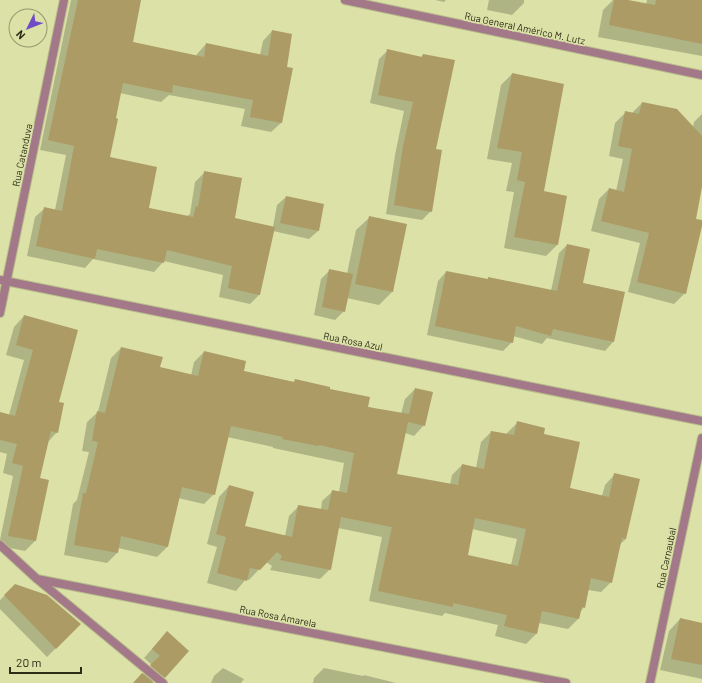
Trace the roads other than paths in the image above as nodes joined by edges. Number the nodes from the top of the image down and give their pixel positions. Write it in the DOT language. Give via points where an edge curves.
graph roads {
  1 [pos="64,0"];
  2 [pos="345,0"];
  3 [pos="702,75"];
  4 [pos="3,281"];
  5 [pos="0,313"];
  6 [pos="702,422"];
  7 [pos="702,438"];
  8 [pos="0,545"];
  9 [pos="37,579"];
  10 [pos="162,683"];
  11 [pos="566,683"];
  12 [pos="650,683"];
  1 -- 4 [label="street, Rua Catanduva"];
  2 -- 3 [label="street, Rua General Américo M. Lutz"];
  4 -- 5 [label="street, Rua Catanduva"];
  4 -- 6 [label="street, Rua Rosa Azul"];
  7 -- 12 [label="street, Rua Carnaubal"];
  8 -- 9 [label="street"];
  9 -- 10 [label="street"];
  9 -- 11 [label="street, Rua Rosa Amarela"];
}
